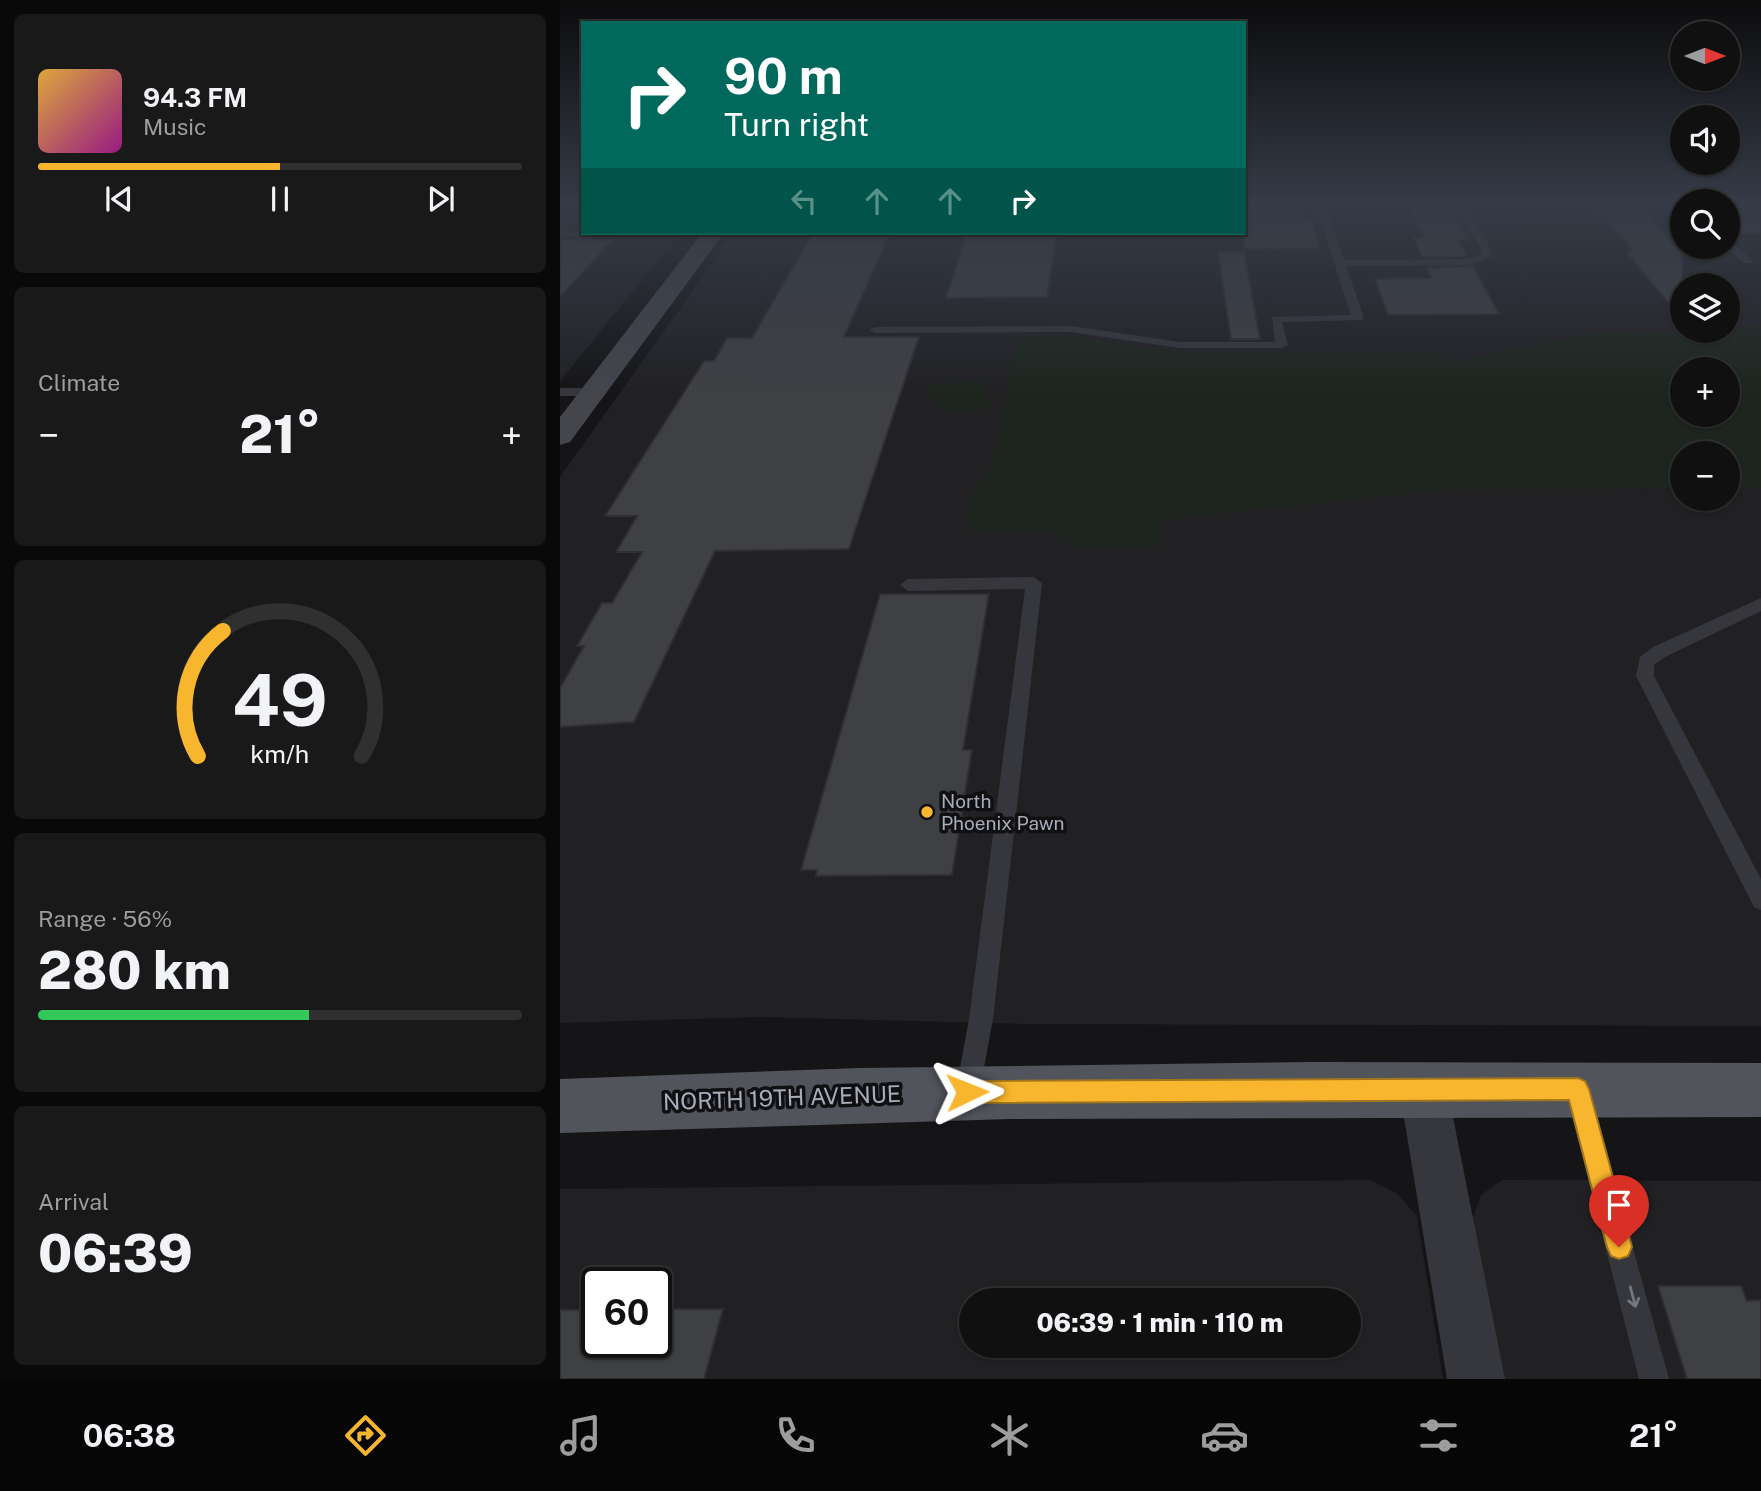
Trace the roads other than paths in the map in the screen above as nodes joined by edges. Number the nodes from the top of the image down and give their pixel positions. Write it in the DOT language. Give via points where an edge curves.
graph roads {
  1 [pos="686,268"];
  2 [pos="1342,268"];
  3 [pos="876,330"];
  4 [pos="560,392"];
  5 [pos="593,392"];
  6 [pos="561,434"];
  7 [pos="908,585"];
  8 [pos="1761,604"];
  9 [pos="1761,900"];
  10 [pos="1423,1087"];
  11 [pos="1578,1089"];
  12 [pos="1761,1090"];
  13 [pos="967,1092"];
  14 [pos="560,1106"];
  15 [pos="1476,1379"];
  16 [pos="1654,1379"];
  1 -- 5 [label="main road"];
  2 -- 3 [label="lane" via="1358,318 1276,319 1282,345 1180,345 1071,329"];
  4 -- 5 [label="lane"];
  5 -- 6 [label="main road"];
  7 -- 13 [label="lane" via="1034,583 981,1019"];
  8 -- 9 [label="lane" via="1660,652 1646,662 1645,677"];
  10 -- 11 [label="main road, NORTH 19TH AVENUE"];
  10 -- 13 [label="main road, NORTH 19TH AVENUE"];
  10 -- 15 [label="street"];
  11 -- 12 [label="main road, NORTH 19TH AVENUE"];
  11 -- 16 [label="lane, one-way"];
  13 -- 14 [label="main road, NORTH 19TH AVENUE"];
}
